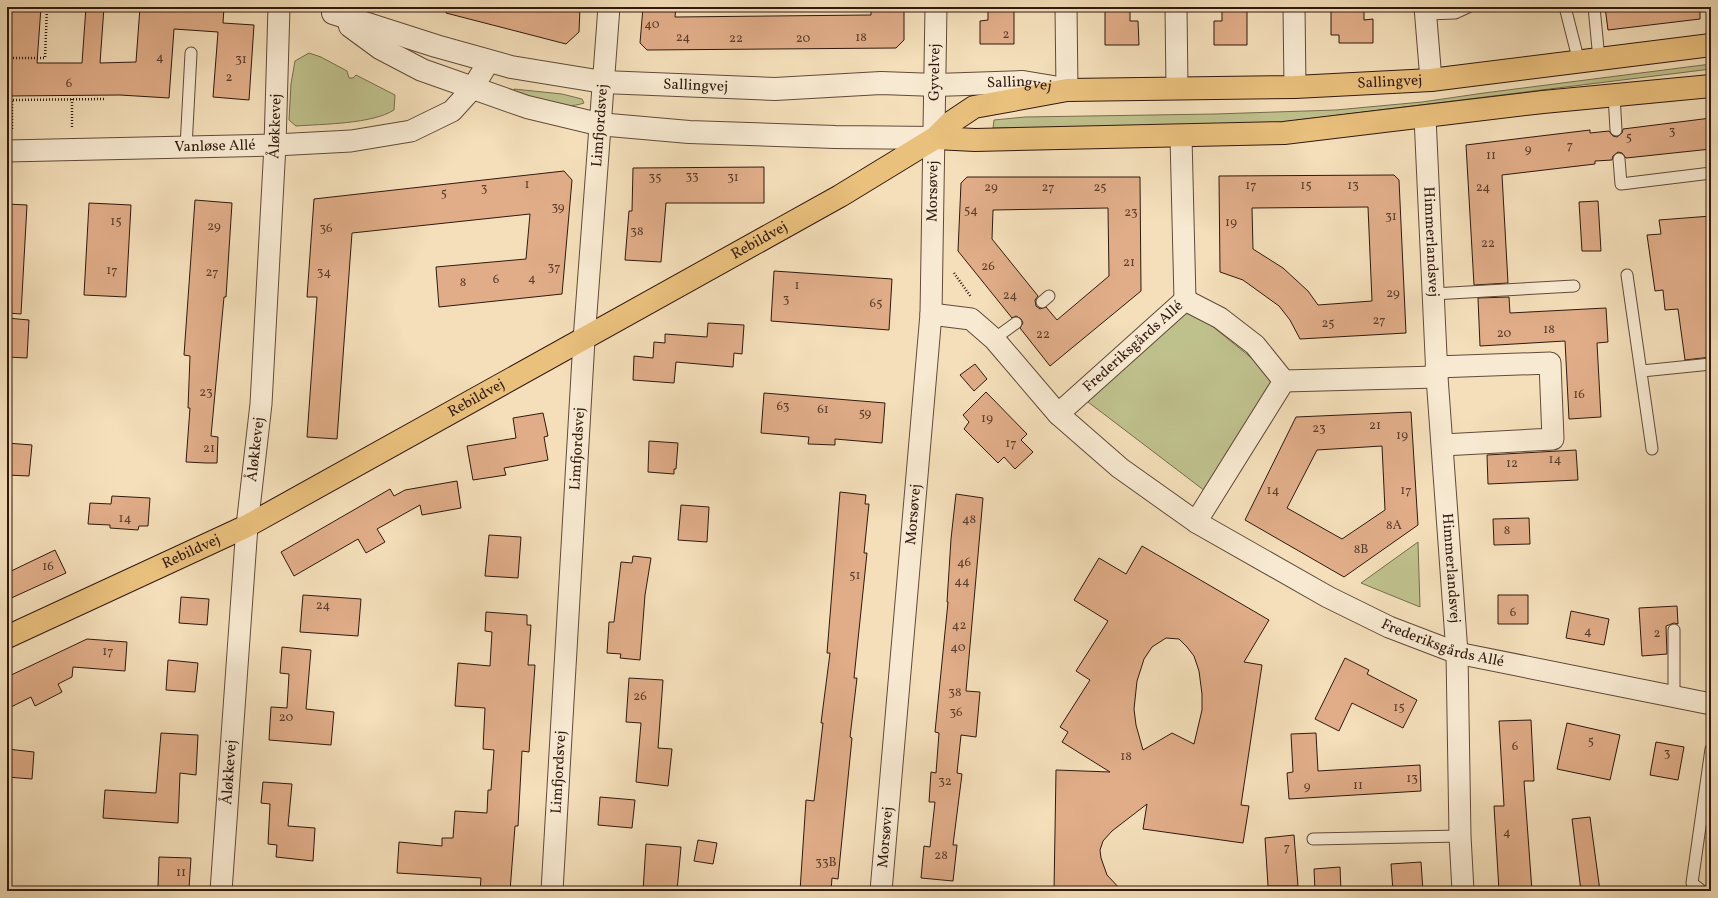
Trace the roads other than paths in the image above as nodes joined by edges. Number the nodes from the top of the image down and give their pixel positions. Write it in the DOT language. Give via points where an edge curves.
graph roads {
  1 [pos="279,7"];
  2 [pos="609,7"];
  3 [pos="936,7"];
  4 [pos="1066,7"];
  5 [pos="1176,7"];
  6 [pos="1294,7"];
  7 [pos="1468,7"];
  8 [pos="1565,7"];
  9 [pos="1594,7"];
  10 [pos="327,10"];
  11 [pos="1425,11"];
  12 [pos="1711,45"];
  13 [pos="191,53"];
  14 [pos="1589,60"];
  15 [pos="489,61"];
  16 [pos="1431,80"];
  17 [pos="603,82"];
  18 [pos="936,85"];
  19 [pos="1711,86"];
  20 [pos="1177,88"];
  21 [pos="1295,88"];
  22 [pos="472,89"];
  23 [pos="1067,90"];
  24 [pos="1614,95"];
  25 [pos="1425,117"];
  26 [pos="598,124"];
  27 [pos="1616,130"];
  28 [pos="1181,137"];
  29 [pos="934,138"];
  30 [pos="276,145"];
  31 [pos="186,147"];
  32 [pos="10,151"];
  33 [pos="1619,159"];
  34 [pos="1711,173"];
  35 [pos="1627,275"];
  36 [pos="1574,286"];
  37 [pos="1433,294"];
  38 [pos="1185,300"];
  39 [pos="931,314"];
  40 [pos="1016,323"];
  41 [pos="994,339"];
  42 [pos="584,340"];
  43 [pos="1711,364"];
  44 [pos="1642,371"];
  45 [pos="1436,372"];
  46 [pos="1284,381"];
  47 [pos="1058,414"];
  48 [pos="1443,445"];
  49 [pos="1652,449"];
  50 [pos="1196,522"];
  51 [pos="247,526"];
  52 [pos="1674,630"];
  53 [pos="7,637"];
  54 [pos="1457,653"];
  55 [pos="1674,697"];
  56 [pos="1711,704"];
  57 [pos="1711,749"];
  58 [pos="1460,836"];
  59 [pos="1313,839"];
  60 [pos="225,890"];
  61 [pos="552,891"];
  62 [pos="881,891"];
  63 [pos="1463,891"];
  64 [pos="1702,891"];
  1 -- 30 [label="street, Åløkkevej"];
  2 -- 17 [label="street, Limfjordsvej"];
  3 -- 18 [label="street, Gyvelvej"];
  4 -- 23 [label="street"];
  5 -- 20 [label="street"];
  6 -- 21 [label="street"];
  7 -- 11 [label="lane" via="1455,13"];
  8 -- 14 [label="lane"];
  9 -- 14 [label="lane"];
  10 -- 15 [label="street, Sallingvej"];
  10 -- 22 [label="street, Sallingvej" via="380,48 422,70"];
  11 -- 16 [label="street"];
  12 -- 14 [label="main road, Sallingvej"];
  13 -- 31 [label="lane"];
  14 -- 16 [label="main road, Sallingvej"];
  15 -- 17 [label="street, Sallingvej"];
  15 -- 22 [label="street, Vanløse Allé"];
  16 -- 21 [label="main road, Sallingvej"];
  17 -- 18 [label="street, Sallingvej" via="775,89 882,83"];
  17 -- 26 [label="street, Limfjordsvej"];
  18 -- 23 [label="street, Sallingvej" via="1023,82"];
  18 -- 29 [label="street, Gyvelvej"];
  19 -- 24 [label="main road, Sallingvej"];
  20 -- 21 [label="main road, Sallingvej"];
  20 -- 23 [label="main road, Sallingvej"];
  22 -- 26 [label="street, Sallingvej" via="527,107"];
  22 -- 30 [label="street, Vanløse Allé" via="452,111 411,131 351,141"];
  23 -- 29 [label="main road, Sallingvej" via="974,107 950,122"];
  24 -- 25 [label="main road, Sallingvej"];
  24 -- 27 [label="lane"];
  25 -- 28 [label="main road, Sallingvej" via="1284,133"];
  25 -- 37 [label="street, Himmerlandsvej"];
  26 -- 29 [label="street, Sallingvej" via="689,132"];
  26 -- 42 [label="street, Limfjordsvej"];
  28 -- 29 [label="main road, Sallingvej" via="975,140"];
  28 -- 38 [label="street"];
  29 -- 39 [label="street, Morsøvej"];
  29 -- 42 [label="main road, Rebildvej" via="840,196"];
  30 -- 31 [label="street, Vanløse Allé"];
  30 -- 51 [label="street, Åløkkevej" via="261,404"];
  31 -- 32 [label="street, Vanløse Allé"];
  33 -- 34 [label="lane" via="1621,184"];
  35 -- 44 [label="lane"];
  36 -- 37 [label="lane"];
  37 -- 45 [label="street, Himmerlandsvej"];
  38 -- 46 [label="street, Frederiksgårds Allé" via="1220,318 1255,345"];
  38 -- 47 [label="street, Frederiksgårds Allé"];
  39 -- 41 [label="street, Frederiksgårds Allé" via="971,319"];
  39 -- 62 [label="street, Morsøvej"];
  40 -- 41 [label="lane"];
  41 -- 47 [label="street, Frederiksgårds Allé"];
  42 -- 51 [label="main road, Rebildvej"];
  42 -- 61 [label="street, Limfjordsvej"];
  43 -- 44 [label="lane"];
  44 -- 49 [label="lane"];
  45 -- 46 [label="street"];
  45 -- 48 [label="street, Himmerlandsvej"];
  45 -- 48 [label="street" via="1550,363 1553,439"];
  46 -- 50 [label="street"];
  47 -- 50 [label="street, Frederiksgårds Allé" via="1120,468"];
  48 -- 54 [label="street, Himmerlandsvej"];
  50 -- 54 [label="street, Frederiksgårds Allé" via="1328,597 1389,627"];
  51 -- 53 [label="main road, Rebildvej"];
  51 -- 60 [label="street, Åløkkevej"];
  52 -- 55 [label="lane"];
  54 -- 55 [label="street, Frederiksgårds Allé"];
  54 -- 58 [label="street, Himmerlandsvej"];
  55 -- 56 [label="street, Frederiksgårds Allé"];
  57 -- 64 [label="lane" via="1692,883"];
  58 -- 59 [label="lane"];
  58 -- 63 [label="street, Himmerlandsvej"];
}
